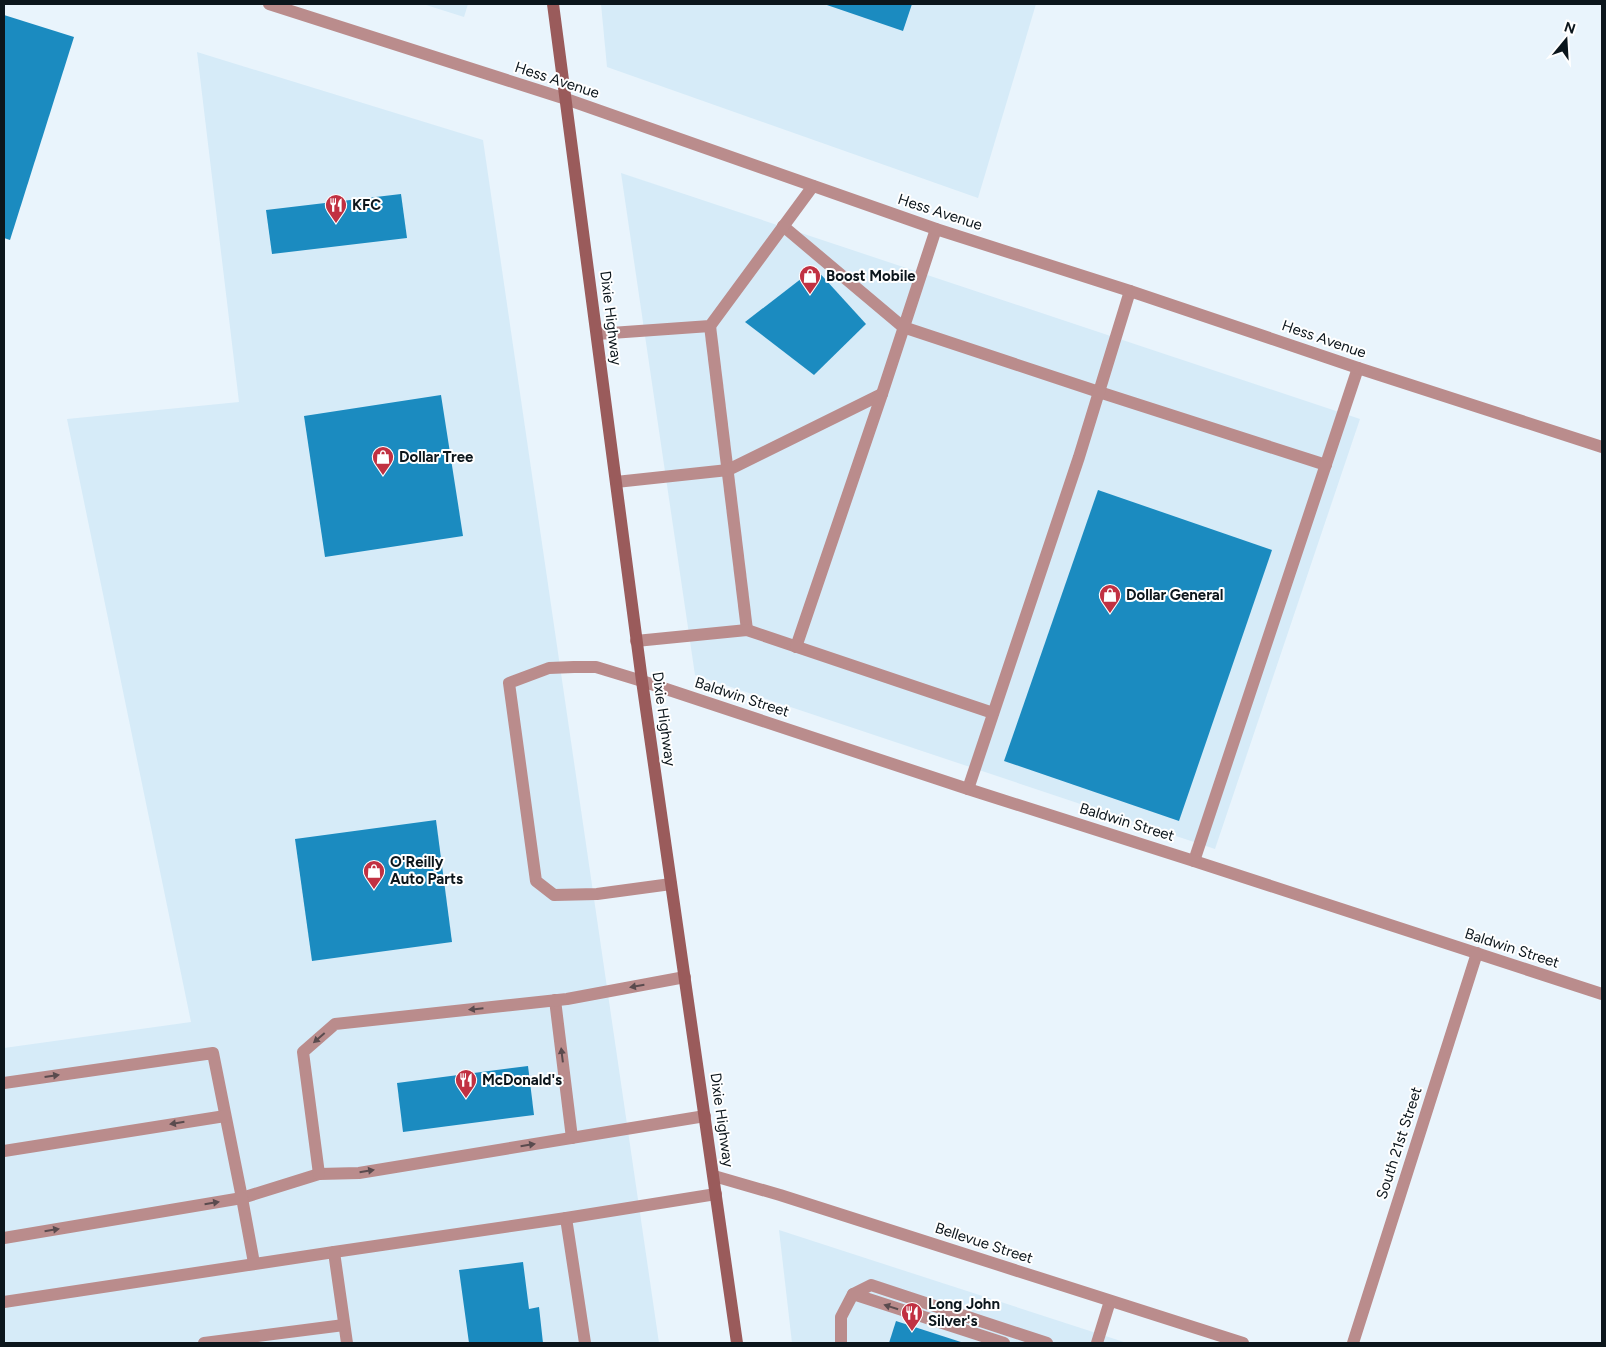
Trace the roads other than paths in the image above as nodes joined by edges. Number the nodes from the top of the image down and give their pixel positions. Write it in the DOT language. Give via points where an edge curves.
graph roads {
  1 [pos="269,4"];
  2 [pos="553,4"];
  3 [pos="566,99"];
  4 [pos="813,186"];
  5 [pos="784,226"];
  6 [pos="936,229"];
  7 [pos="1130,291"];
  8 [pos="710,326"];
  9 [pos="903,326"];
  10 [pos="597,334"];
  11 [pos="1358,368"];
  12 [pos="1099,392"];
  13 [pos="882,394"];
  14 [pos="1602,446"];
  15 [pos="1326,465"];
  16 [pos="728,470"];
  17 [pos="616,482"];
  18 [pos="747,630"];
  19 [pos="636,641"];
  20 [pos="796,647"];
  21 [pos="642,681"];
  22 [pos="993,713"];
  23 [pos="968,790"];
  24 [pos="1194,861"];
  25 [pos="671,884"];
  26 [pos="1477,953"];
  27 [pos="685,977"];
  28 [pos="1602,994"];
  29 [pos="555,1000"];
  30 [pos="4,1083"];
  31 [pos="225,1116"];
  32 [pos="705,1116"];
  33 [pos="572,1138"];
  34 [pos="4,1151"];
  35 [pos="319,1174"];
  36 [pos="714,1176"];
  37 [pos="716,1194"];
  38 [pos="242,1198"];
  39 [pos="566,1218"];
  40 [pos="4,1238"];
  41 [pos="334,1252"];
  42 [pos="254,1263"];
  43 [pos="853,1294"];
  44 [pos="1110,1301"];
  45 [pos="4,1302"];
  46 [pos="344,1325"];
  47 [pos="204,1343"];
  48 [pos="347,1343"];
  49 [pos="585,1343"];
  50 [pos="737,1343"];
  51 [pos="842,1343"];
  52 [pos="1004,1343"];
  53 [pos="1047,1343"];
  54 [pos="1097,1343"];
  55 [pos="1243,1343"];
  56 [pos="1353,1343"];
  1 -- 3 [label="street, Hess Avenue"];
  2 -- 3 [label="main road, Dixie Highway"];
  3 -- 4 [label="street, Hess Avenue"];
  3 -- 10 [label="main road, Dixie Highway"];
  4 -- 5 [label="street"];
  4 -- 6 [label="street, Hess Avenue"];
  5 -- 8 [label="street"];
  5 -- 9 [label="street"];
  6 -- 7 [label="street, Hess Avenue"];
  6 -- 9 [label="street"];
  7 -- 11 [label="street, Hess Avenue"];
  7 -- 12 [label="street"];
  8 -- 10 [label="street"];
  8 -- 16 [label="street"];
  9 -- 12 [label="street"];
  9 -- 13 [label="street"];
  10 -- 17 [label="main road, Dixie Highway"];
  11 -- 14 [label="street, Hess Avenue"];
  11 -- 15 [label="street"];
  12 -- 15 [label="street"];
  12 -- 22 [label="street"];
  13 -- 16 [label="street"];
  13 -- 20 [label="street"];
  15 -- 24 [label="street"];
  16 -- 17 [label="street"];
  16 -- 18 [label="street"];
  17 -- 19 [label="main road, Dixie Highway"];
  18 -- 19 [label="street"];
  18 -- 20 [label="street"];
  19 -- 21 [label="main road, Dixie Highway"];
  20 -- 22 [label="street"];
  21 -- 23 [label="street, Baldwin Street"];
  21 -- 25 [label="main road, Dixie Highway"];
  21 -- 25 [label="street, Baldwin Street" via="596,667 574,667 549,668 509,683 536,881 554,895 597,894"];
  22 -- 23 [label="street"];
  23 -- 24 [label="street, Baldwin Street"];
  24 -- 26 [label="street, Baldwin Street"];
  25 -- 27 [label="main road, Dixie Highway"];
  26 -- 28 [label="street, Baldwin Street"];
  26 -- 56 [label="street, South 21st Street"];
  27 -- 29 [label="street, one-way"];
  27 -- 32 [label="main road, Dixie Highway"];
  33 -- 29 [label="street, one-way"];
  29 -- 35 [label="street, one-way" via="335,1024 303,1052"];
  30 -- 31 [label="street, one-way" via="213,1053"];
  31 -- 34 [label="street, one-way"];
  31 -- 38 [label="street"];
  32 -- 33 [label="street"];
  32 -- 36 [label="main road, Dixie Highway"];
  35 -- 33 [label="street, one-way" via="359,1173"];
  35 -- 38 [label="street"];
  36 -- 37 [label="main road, Dixie Highway"];
  36 -- 44 [label="street, Bellevue Street" via="780,1194"];
  37 -- 39 [label="street"];
  37 -- 50 [label="main road, Dixie Highway"];
  40 -- 38 [label="street, one-way"];
  38 -- 42 [label="street"];
  39 -- 41 [label="street"];
  39 -- 49 [label="street"];
  41 -- 42 [label="street"];
  41 -- 46 [label="street"];
  42 -- 45 [label="street"];
  43 -- 51 [label="street" via="840,1317"];
  52 -- 43 [label="street, one-way"];
  43 -- 53 [label="street" via="871,1285"];
  44 -- 54 [label="street"];
  44 -- 55 [label="street, Bellevue Street"];
  46 -- 47 [label="street"];
  46 -- 48 [label="street"];
}
